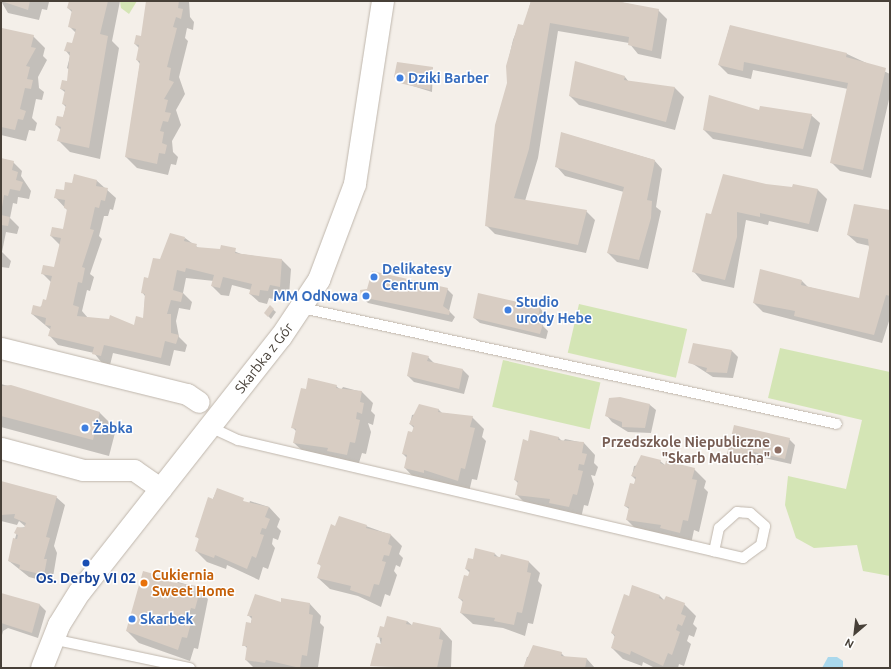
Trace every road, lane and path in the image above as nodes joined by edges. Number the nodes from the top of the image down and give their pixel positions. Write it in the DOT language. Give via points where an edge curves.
graph roads {
  1 [pos="383,1"];
  2 [pos="302,308"];
  3 [pos="1,348"];
  4 [pos="199,402"];
  5 [pos="837,424"];
  6 [pos="210,427"];
  7 [pos="1,448"];
  8 [pos="160,489"];
  9 [pos="714,551"];
  10 [pos="52,639"];
  11 [pos="42,668"];
  12 [pos="190,668"];
  1 -- 2 [label="street, Skarbka z Gór" via="355,184 332,252"];
  2 -- 5 [label="lane"];
  2 -- 6 [label="street, Skarbka z Gór"];
  3 -- 4 [label="street" via="187,394"];
  6 -- 8 [label="street, Skarbka z Gór"];
  6 -- 9 [label="lane" via="238,440"];
  7 -- 8 [label="street" via="83,470 134,470"];
  8 -- 10 [label="street, Skarbka z Gór" via="80,592"];
  9 -- 9 [label="lane" via="743,558 753,553 761,544 765,526 750,513 737,512 719,528"];
  10 -- 11 [label="street, Skarbka z Gór"];
  10 -- 12 [label="lane"];
}
